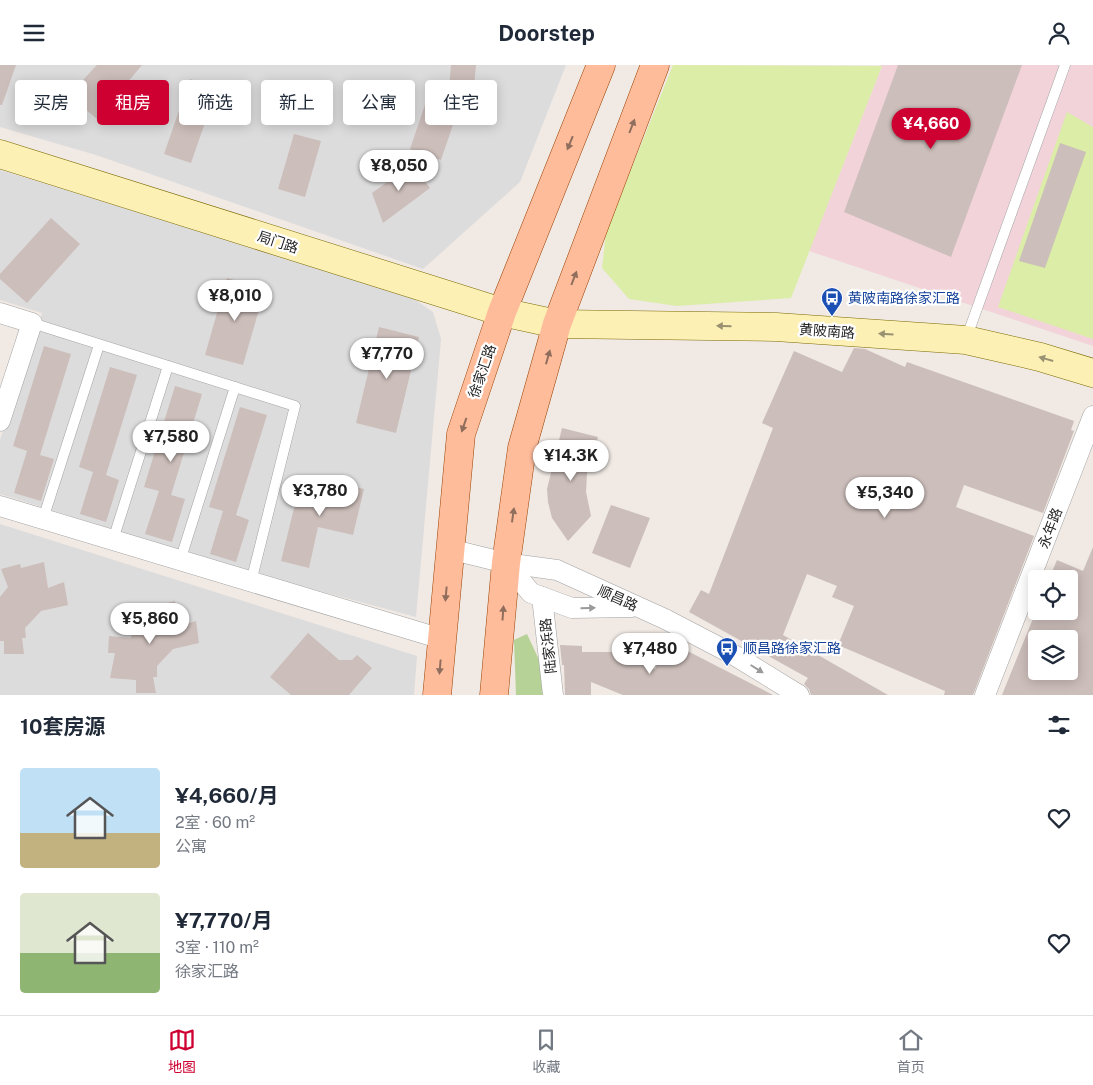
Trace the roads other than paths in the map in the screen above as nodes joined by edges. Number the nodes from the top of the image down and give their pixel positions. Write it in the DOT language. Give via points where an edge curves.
graph roads {
  1 [pos="601,65"];
  2 [pos="655,65"];
  3 [pos="1065,65"];
  4 [pos="0,154"];
  5 [pos="0,313"];
  6 [pos="502,313"];
  7 [pos="32,323"];
  8 [pos="557,324"];
  9 [pos="966,340"];
  10 [pos="99,345"];
  11 [pos="168,366"];
  12 [pos="1093,373"];
  13 [pos="235,387"];
  14 [pos="1093,416"];
  15 [pos="0,421"];
  16 [pos="0,505"];
  17 [pos="43,519"];
  18 [pos="113,540"];
  19 [pos="449,549"];
  20 [pos="180,561"];
  21 [pos="506,563"];
  22 [pos="250,582"];
  23 [pos="542,597"];
  24 [pos="637,607"];
  25 [pos="442,639"];
  26 [pos="437,695"];
  27 [pos="494,695"];
  28 [pos="553,695"];
  29 [pos="800,695"];
  30 [pos="985,695"];
  1 -- 6 [label="main road, 徐家汇路, one-way"];
  8 -- 2 [label="main road, one-way"];
  3 -- 9 [label="lane"];
  4 -- 6 [label="street, 局门路"];
  5 -- 7 [label="street"];
  6 -- 8 [label="street, 局门路"];
  6 -- 19 [label="main road, 徐家汇路, one-way" via="461,434"];
  7 -- 10 [label="lane"];
  7 -- 15 [label="street"];
  9 -- 8 [label="street, 黄陂南路, one-way" via="776,327"];
  21 -- 8 [label="main road, one-way" via="522,448"];
  12 -- 9 [label="street, 黄陂南路, one-way"];
  10 -- 11 [label="lane"];
  10 -- 17 [label="lane"];
  11 -- 13 [label="lane"];
  11 -- 18 [label="lane"];
  13 -- 20 [label="lane"];
  13 -- 22 [label="lane" via="294,406"];
  14 -- 30 [label="street, 永年路"];
  16 -- 17 [label="street"];
  17 -- 18 [label="street"];
  18 -- 20 [label="street"];
  19 -- 21 [label="street, 顺昌路"];
  19 -- 25 [label="main road, 徐家汇路, one-way"];
  20 -- 22 [label="street"];
  21 -- 23 [label="street" via="531,593"];
  21 -- 24 [label="street, 顺昌路" via="557,570"];
  27 -- 21 [label="main road, one-way"];
  22 -- 25 [label="street"];
  23 -- 24 [label="street, one-way" via="572,608"];
  23 -- 28 [label="street, 陆家浜路"];
  24 -- 29 [label="street, 顺昌路, one-way" via="734,655"];
  25 -- 26 [label="main road, 徐家汇路, one-way"];
}
